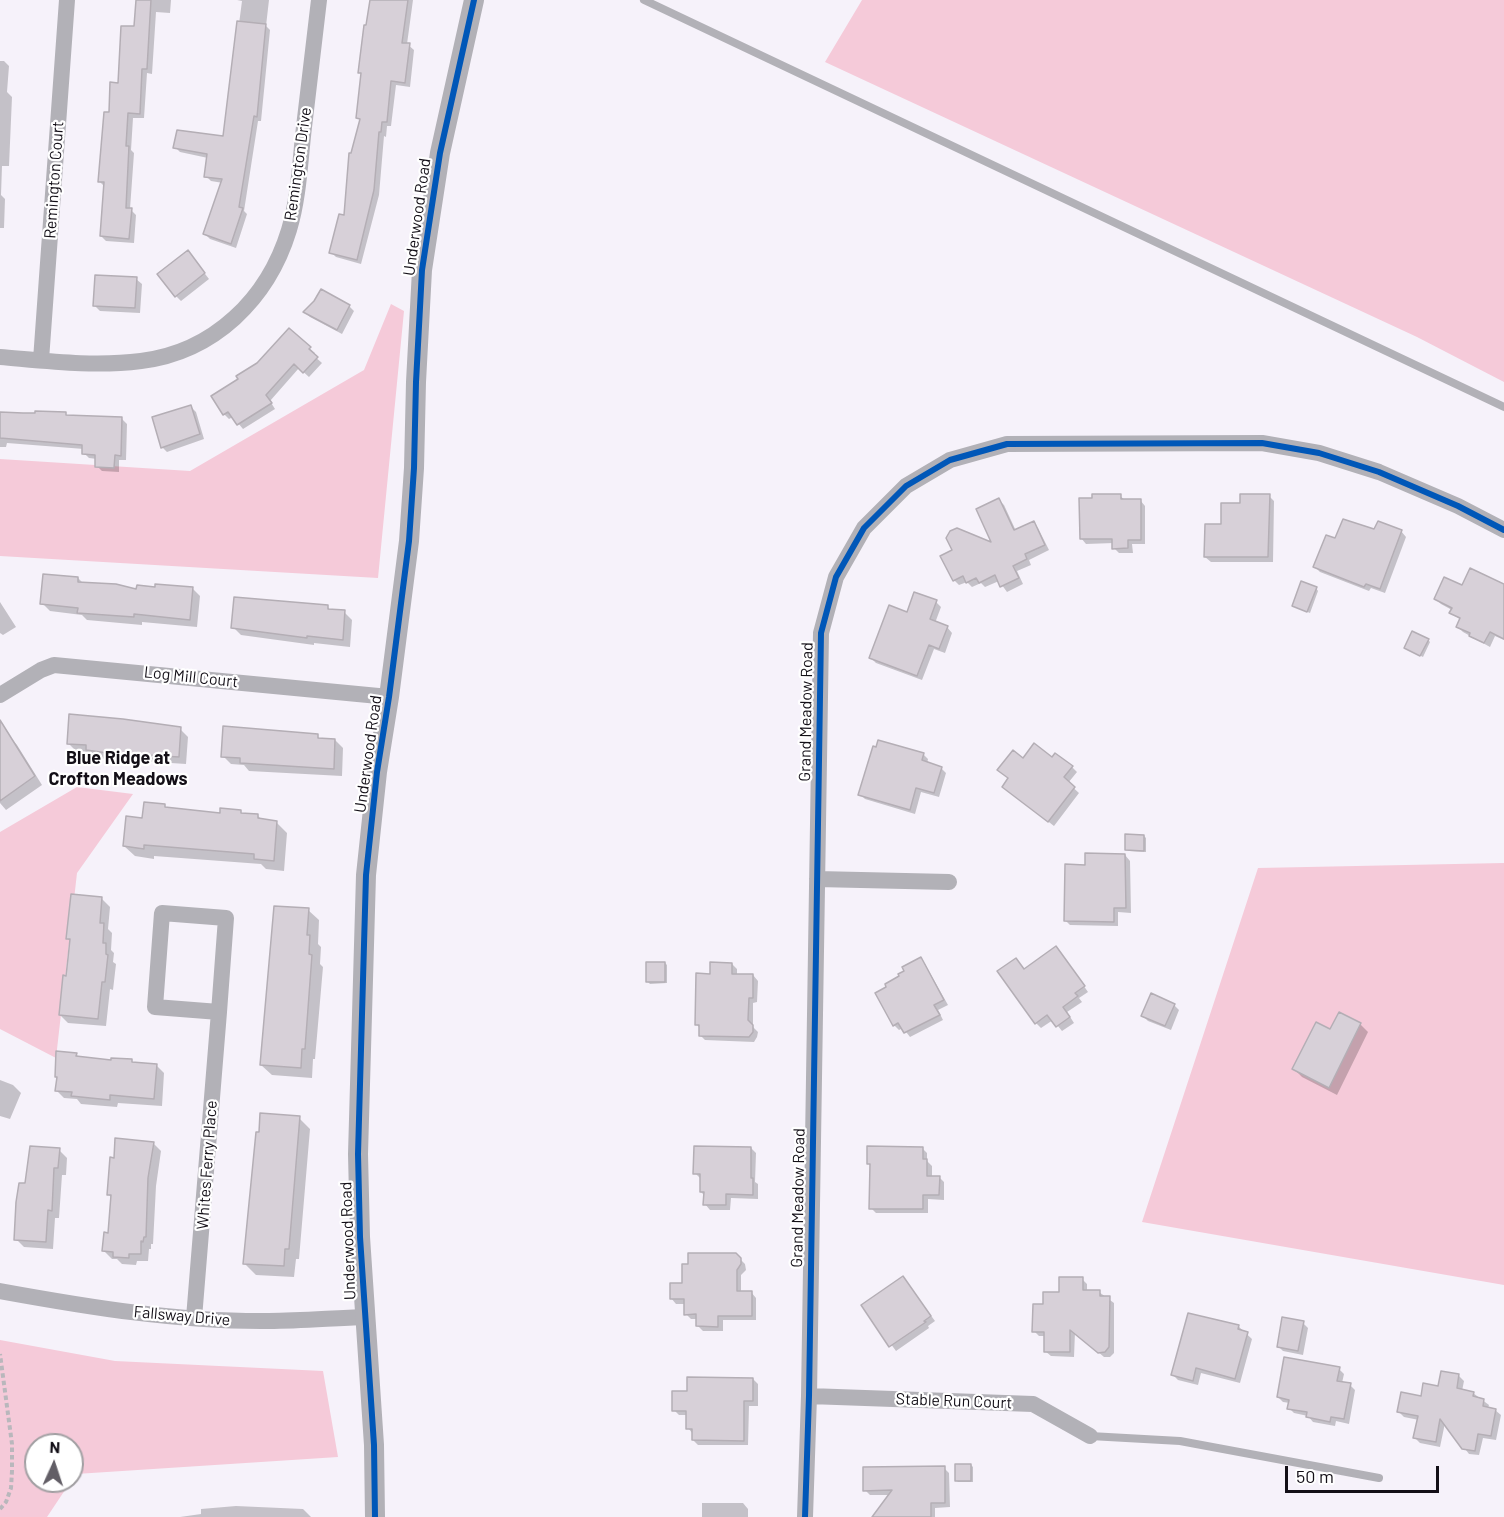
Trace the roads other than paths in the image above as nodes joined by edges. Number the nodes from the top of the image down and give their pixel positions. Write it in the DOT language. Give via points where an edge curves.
graph roads {
  1 [pos="67,0"];
  2 [pos="319,0"];
  3 [pos="474,0"];
  4 [pos="644,0"];
  5 [pos="0,357"];
  6 [pos="41,360"];
  7 [pos="1504,407"];
  8 [pos="1504,530"];
  9 [pos="0,695"];
  10 [pos="389,697"];
  11 [pos="816,879"];
  12 [pos="949,882"];
  13 [pos="219,1012"];
  14 [pos="0,1291"];
  15 [pos="365,1317"];
  16 [pos="195,1318"];
  17 [pos="809,1396"];
  18 [pos="1090,1436"];
  19 [pos="1379,1478"];
  20 [pos="375,1517"];
  21 [pos="805,1517"];
  1 -- 6 [label="street, Remington Court"];
  2 -- 6 [label="street, Remington Drive" via="297,194 278,262 257,294 212,337 180,351 143,361 104,364"];
  3 -- 10 [label="street, Underwood Road" via="440,153 423,258 409,541"];
  4 -- 7 [label="lane"];
  5 -- 6 [label="street, Remington Drive"];
  8 -- 11 [label="street, Grand Meadow Road" via="1379,472 1319,453 1262,443 1007,444 950,459 906,486 864,528 836,577 821,633"];
  9 -- 10 [label="street, Log Mill Court" via="54,665"];
  10 -- 15 [label="street, Underwood Road" via="366,875 358,1154"];
  11 -- 12 [label="street"];
  11 -- 17 [label="street, Grand Meadow Road"];
  13 -- 13 [label="street, Whites Ferry Place" via="155,1007 162,913 226,918"];
  13 -- 16 [label="street, Whites Ferry Place"];
  14 -- 16 [label="street, Fallsway Drive" via="106,1309"];
  15 -- 16 [label="street, Fallsway Drive" via="268,1321"];
  15 -- 20 [label="street, Underwood Road"];
  17 -- 18 [label="street, Stable Run Court" via="1033,1404"];
  17 -- 21 [label="street, Grand Meadow Road"];
  18 -- 19 [label="lane" via="1180,1441"];
}
